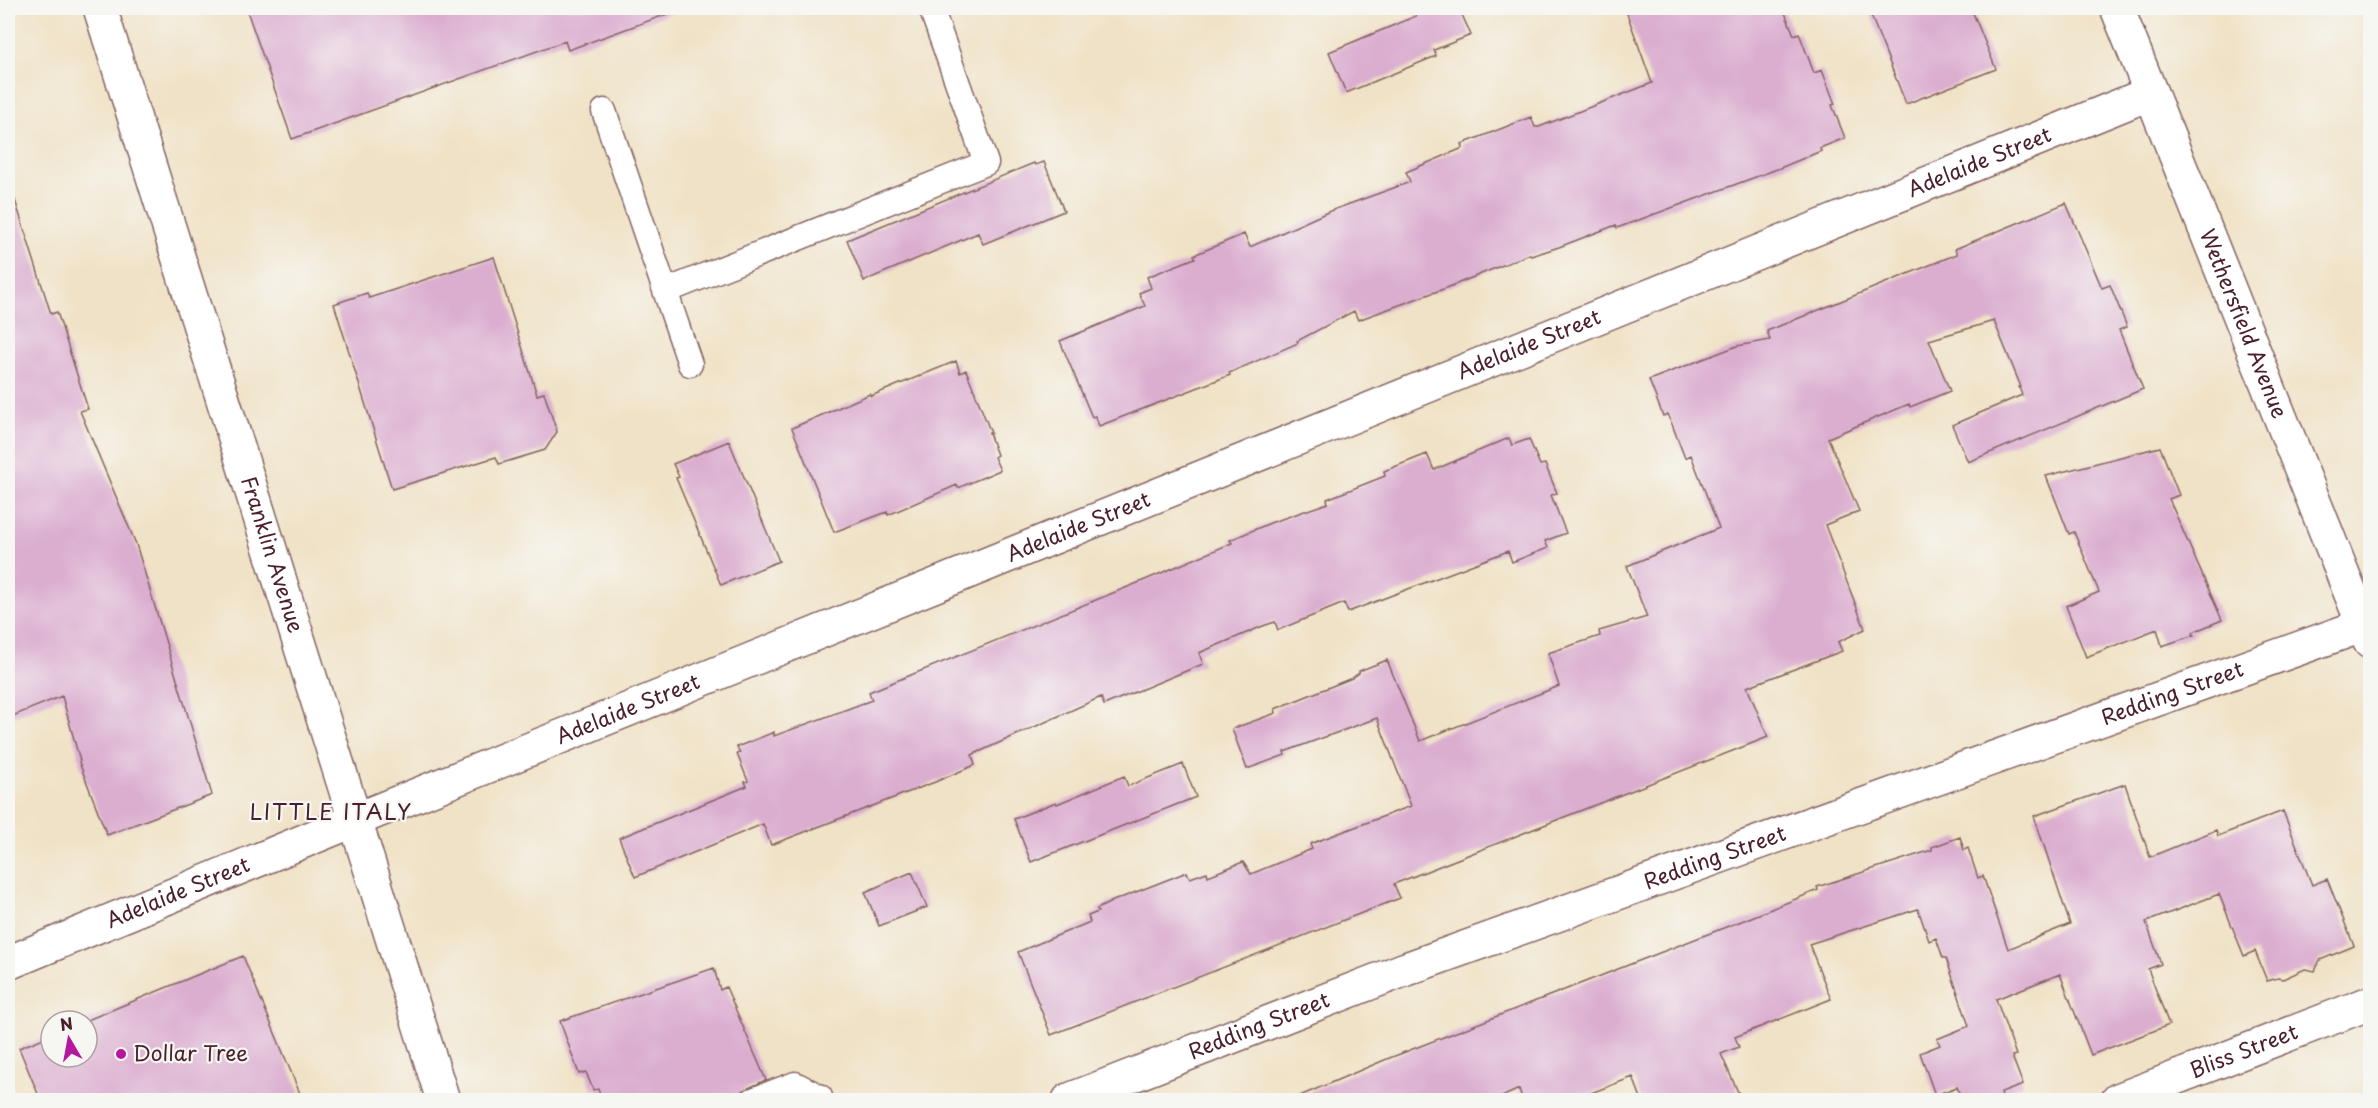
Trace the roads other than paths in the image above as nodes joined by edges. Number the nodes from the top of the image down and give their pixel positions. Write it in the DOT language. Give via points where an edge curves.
graph roads {
  1 [pos="100,8"];
  2 [pos="931,8"];
  3 [pos="2117,8"];
  4 [pos="2151,93"];
  5 [pos="604,111"];
  6 [pos="666,291"];
  7 [pos="690,364"];
  8 [pos="2367,634"];
  9 [pos="355,820"];
  10 [pos="8,963"];
  11 [pos="2370,1003"];
  12 [pos="443,1101"];
  13 [pos="753,1101"];
  14 [pos="821,1101"];
  15 [pos="1069,1101"];
  16 [pos="2118,1101"];
  1 -- 9 [label="street, Franklin Avenue"];
  2 -- 6 [label="lane" via="986,163"];
  3 -- 4 [label="street, Wethersfield Avenue"];
  4 -- 8 [label="street, Wethersfield Avenue"];
  4 -- 9 [label="street, Adelaide Street"];
  5 -- 6 [label="lane"];
  6 -- 7 [label="lane"];
  8 -- 15 [label="street, Redding Street" via="1417,965"];
  9 -- 10 [label="street, Adelaide Street"];
  9 -- 12 [label="street, Franklin Avenue"];
  11 -- 16 [label="street, Bliss Street"];
  13 -- 14 [label="lane" via="795,1084"];
}
